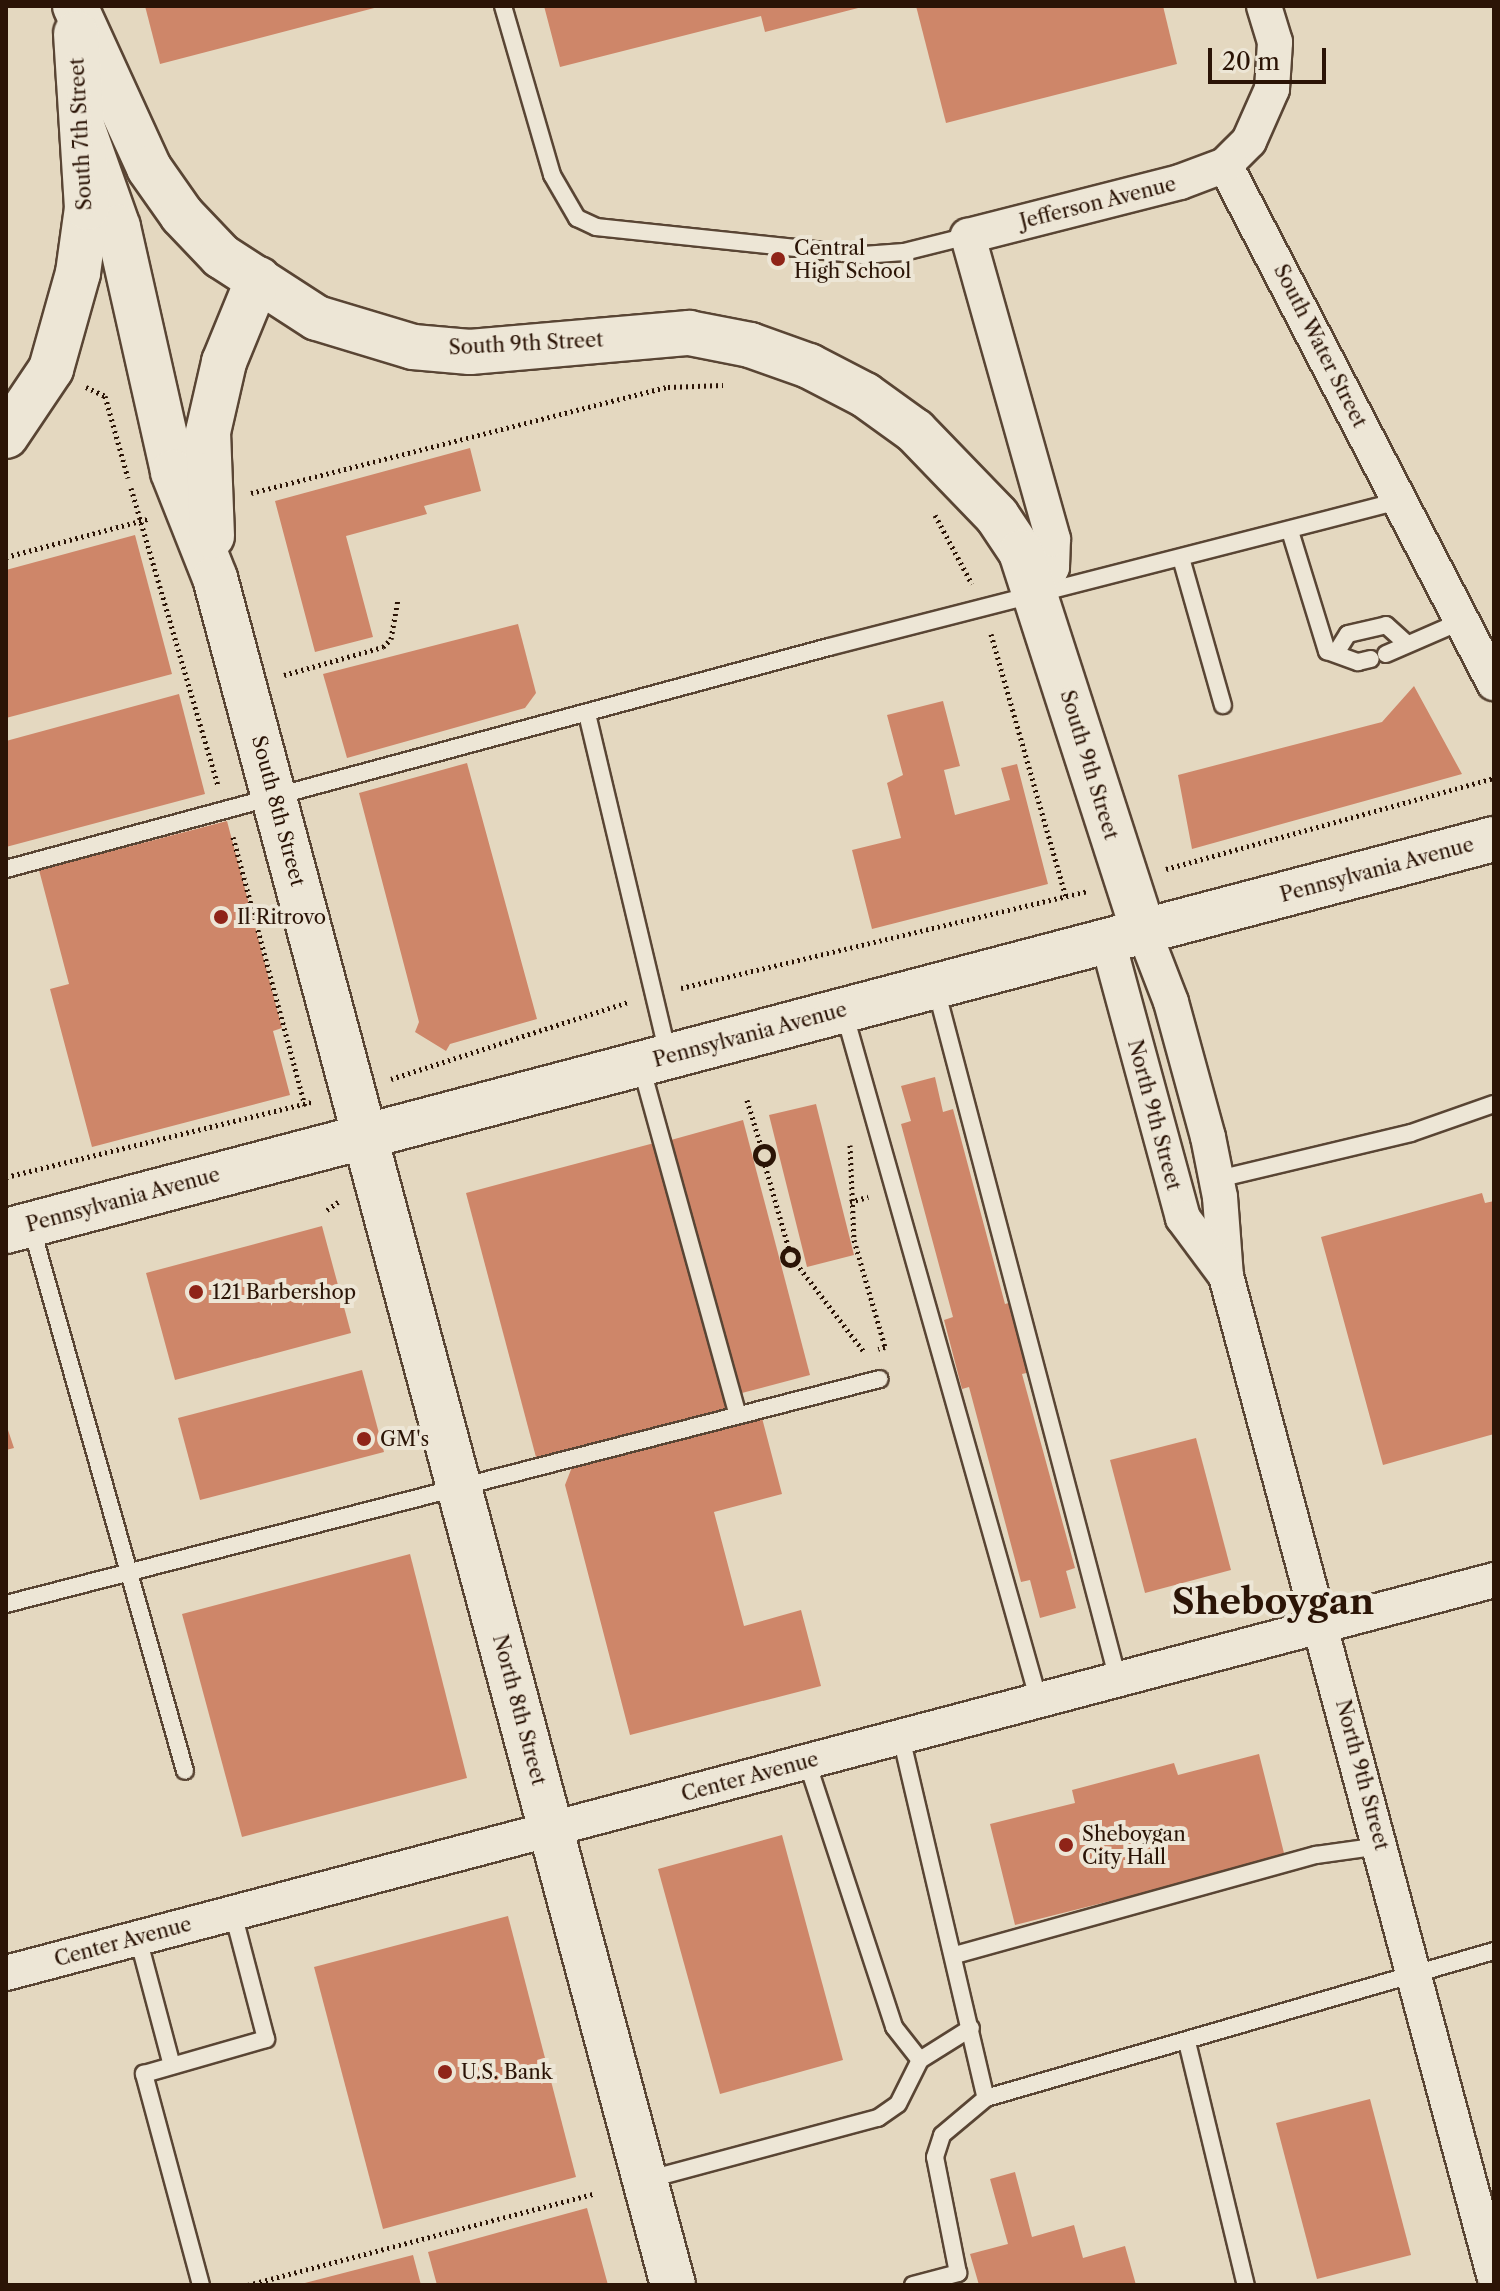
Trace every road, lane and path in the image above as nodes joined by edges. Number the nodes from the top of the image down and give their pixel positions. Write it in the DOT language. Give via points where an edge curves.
graph roads {
  1 [pos="75,6"];
  2 [pos="503,6"];
  3 [pos="1264,6"];
  4 [pos="82,126"];
  5 [pos="1225,165"];
  6 [pos="968,236"];
  7 [pos="258,279"];
  8 [pos="51,369"];
  9 [pos="732,386"];
  10 [pos="6,436"];
  11 [pos="1399,501"];
  12 [pos="925,504"];
  13 [pos="198,506"];
  14 [pos="140,521"];
  15 [pos="1290,531"];
  16 [pos="6,557"];
  17 [pos="1181,558"];
  18 [pos="1038,595"];
  19 [pos="398,601"];
  20 [pos="983,609"];
  21 [pos="1462,621"];
  22 [pos="1405,642"];
  23 [pos="1336,653"];
  24 [pos="1494,683"];
  25 [pos="244,685"];
  26 [pos="1223,705"];
  27 [pos="587,714"];
  28 [pos="1494,778"];
  29 [pos="275,800"];
  30 [pos="226,812"];
  31 [pos="1494,839"];
  32 [pos="6,869"];
  33 [pos="1124,880"];
  34 [pos="1066,897"];
  35 [pos="1126,937"];
  36 [pos="935,987"];
  37 [pos="652,995"];
  38 [pos="844,1010"];
  39 [pos="654,1060"];
  40 [pos="353,1090"];
  41 [pos="747,1100"];
  42 [pos="1494,1104"];
  43 [pos="305,1105"];
  44 [pos="849,1132"];
  45 [pos="366,1135"];
  46 [pos="761,1146"];
  47 [pos="319,1148"];
  48 [pos="765,1165"];
  49 [pos="6,1177"];
  50 [pos="1218,1179"];
  51 [pos="327,1210"];
  52 [pos="18,1228"];
  53 [pos="785,1249"];
  54 [pos="796,1263"];
  55 [pos="1226,1276"];
  56 [pos="880,1379"];
  57 [pos="738,1415"];
  58 [pos="459,1485"];
  59 [pos="131,1571"];
  60 [pos="1494,1580"];
  61 [pos="6,1604"];
  62 [pos="1322,1626"];
  63 [pos="1118,1680"];
  64 [pos="1039,1701"];
  65 [pos="901,1737"];
  66 [pos="807,1762"];
  67 [pos="185,1771"];
  68 [pos="551,1830"];
  69 [pos="1380,1846"];
  70 [pos="233,1913"];
  71 [pos="138,1938"];
  72 [pos="1494,1951"];
  73 [pos="955,1955"];
  74 [pos="6,1973"];
  75 [pos="1414,1973"];
  76 [pos="971,2028"];
  77 [pos="1187,2042"];
  78 [pos="920,2060"];
  79 [pos="172,2066"];
  80 [pos="986,2098"];
  81 [pos="644,2180"];
  82 [pos="595,2193"];
  83 [pos="1494,2275"];
  84 [pos="201,2285"];
  85 [pos="248,2285"];
  86 [pos="673,2285"];
  87 [pos="913,2285"];
  88 [pos="1246,2285"];
  1 -- 4 [label="street, South 7th Street"];
  1 -- 7 [label="street, South 9th Street" via="149,168 182,215 221,256"];
  2 -- 6 [label="lane" via="556,186 577,218 596,227 863,255 904,252"];
  3 -- 5 [label="street" via="1276,50 1272,89 1249,141"];
  4 -- 8 [label="street, South 7th Street" via="87,208 66,329"];
  4 -- 13 [label="street, South 8th Street" via="118,227 154,406"];
  5 -- 6 [label="street, Jefferson Avenue" via="1180,182"];
  5 -- 11 [label="street, South Water Street"];
  6 -- 18 [label="street" via="1053,539 1052,567"];
  7 -- 13 [label="street, South 8th Street" via="224,362"];
  7 -- 18 [label="street, South 9th Street" via="317,318 413,347 470,352 689,333 750,345 809,366 903,422 960,475 1013,540"];
  8 -- 10 [label="street, South 7th Street"];
  8 -- 14 [label="path" via="105,396"];
  9 -- 13 [label="path" via="668,387"];
  11 -- 15 [label="lane"];
  11 -- 21 [label="street, South Water Street"];
  12 -- 20 [label="path" via="964,565"];
  13 -- 14 [label="path"];
  13 -- 25 [label="street, South 8th Street"];
  14 -- 16 [label="path"];
  14 -- 30 [label="path"];
  15 -- 17 [label="lane"];
  15 -- 23 [label="lane" via="1327,651"];
  17 -- 18 [label="lane"];
  17 -- 26 [label="lane"];
  18 -- 20 [label="lane"];
  18 -- 33 [label="street, South 9th Street"];
  19 -- 25 [label="path" via="391,639 383,647"];
  20 -- 27 [label="lane"];
  20 -- 34 [label="path"];
  21 -- 22 [label="lane"];
  21 -- 24 [label="street, South Water Street"];
  22 -- 23 [label="lane" via="1358,662"];
  22 -- 23 [label="lane" via="1386,625 1348,634"];
  25 -- 29 [label="street, South 8th Street"];
  27 -- 29 [label="lane"];
  27 -- 37 [label="lane"];
  28 -- 33 [label="path"];
  29 -- 30 [label="lane"];
  29 -- 40 [label="street, South 8th Street"];
  30 -- 32 [label="lane"];
  30 -- 43 [label="path"];
  31 -- 35 [label="street, Pennsylvania Avenue"];
  33 -- 34 [label="path"];
  33 -- 35 [label="street, South 9th Street"];
  34 -- 37 [label="path"];
  35 -- 36 [label="street, Pennsylvania Avenue"];
  35 -- 50 [label="street, North 9th Street" via="1174,1014"];
  35 -- 55 [label="street, North 9th Street" via="1181,1212 1193,1237"];
  36 -- 38 [label="street, Pennsylvania Avenue"];
  36 -- 63 [label="lane"];
  37 -- 39 [label="lane"];
  37 -- 40 [label="path"];
  38 -- 39 [label="street, Pennsylvania Avenue"];
  38 -- 64 [label="lane"];
  39 -- 45 [label="street, Pennsylvania Avenue"];
  39 -- 57 [label="lane"];
  40 -- 43 [label="path"];
  40 -- 45 [label="street, South 8th Street"];
  41 -- 46 [label="path"];
  42 -- 50 [label="lane" via="1387,1140"];
  43 -- 47 [label="path"];
  43 -- 49 [label="path"];
  44 -- 54 [label="path" via="854,1240 885,1347 863,1354"];
  45 -- 47 [label="street, Pennsylvania Avenue"];
  45 -- 58 [label="street, North 8th Street"];
  46 -- 48 [label="path" via="754,1156"];
  46 -- 48 [label="path" via="773,1153"];
  47 -- 51 [label="path" via="339,1203"];
  47 -- 52 [label="street, Pennsylvania Avenue"];
  48 -- 53 [label="path"];
  50 -- 55 [label="street, North 9th Street"];
  52 -- 59 [label="lane"];
  53 -- 54 [label="path" via="797,1252"];
  53 -- 54 [label="path" via="784,1263"];
  55 -- 62 [label="street, North 9th Street"];
  56 -- 57 [label="lane"];
  57 -- 58 [label="lane"];
  58 -- 59 [label="lane"];
  58 -- 68 [label="street, North 8th Street"];
  59 -- 61 [label="lane"];
  59 -- 67 [label="lane"];
  60 -- 62 [label="street, Center Avenue"];
  62 -- 63 [label="street, Center Avenue"];
  62 -- 69 [label="street, North 9th Street"];
  63 -- 64 [label="street, Center Avenue"];
  64 -- 65 [label="street, Center Avenue"];
  65 -- 66 [label="street, Center Avenue"];
  65 -- 73 [label="lane"];
  66 -- 68 [label="street, Center Avenue"];
  66 -- 78 [label="lane" via="894,2027"];
  68 -- 70 [label="street, Center Avenue"];
  68 -- 81 [label="street, North 8th Street"];
  69 -- 73 [label="lane" via="1316,1855"];
  69 -- 75 [label="street, North 9th Street"];
  70 -- 71 [label="street, Center Avenue"];
  70 -- 79 [label="lane" via="266,2039"];
  71 -- 74 [label="street, Center Avenue"];
  71 -- 79 [label="lane"];
  72 -- 75 [label="lane"];
  73 -- 76 [label="lane"];
  75 -- 77 [label="lane"];
  75 -- 83 [label="street, North 9th Street"];
  76 -- 78 [label="lane"];
  76 -- 80 [label="lane"];
  77 -- 80 [label="lane"];
  77 -- 88 [label="lane"];
  78 -- 81 [label="lane" via="898,2104 878,2118"];
  79 -- 84 [label="lane" via="144,2074"];
  80 -- 87 [label="lane" via="942,2135 935,2157 958,2273"];
  81 -- 86 [label="street, North 8th Street"];
  82 -- 85 [label="path"];
}
